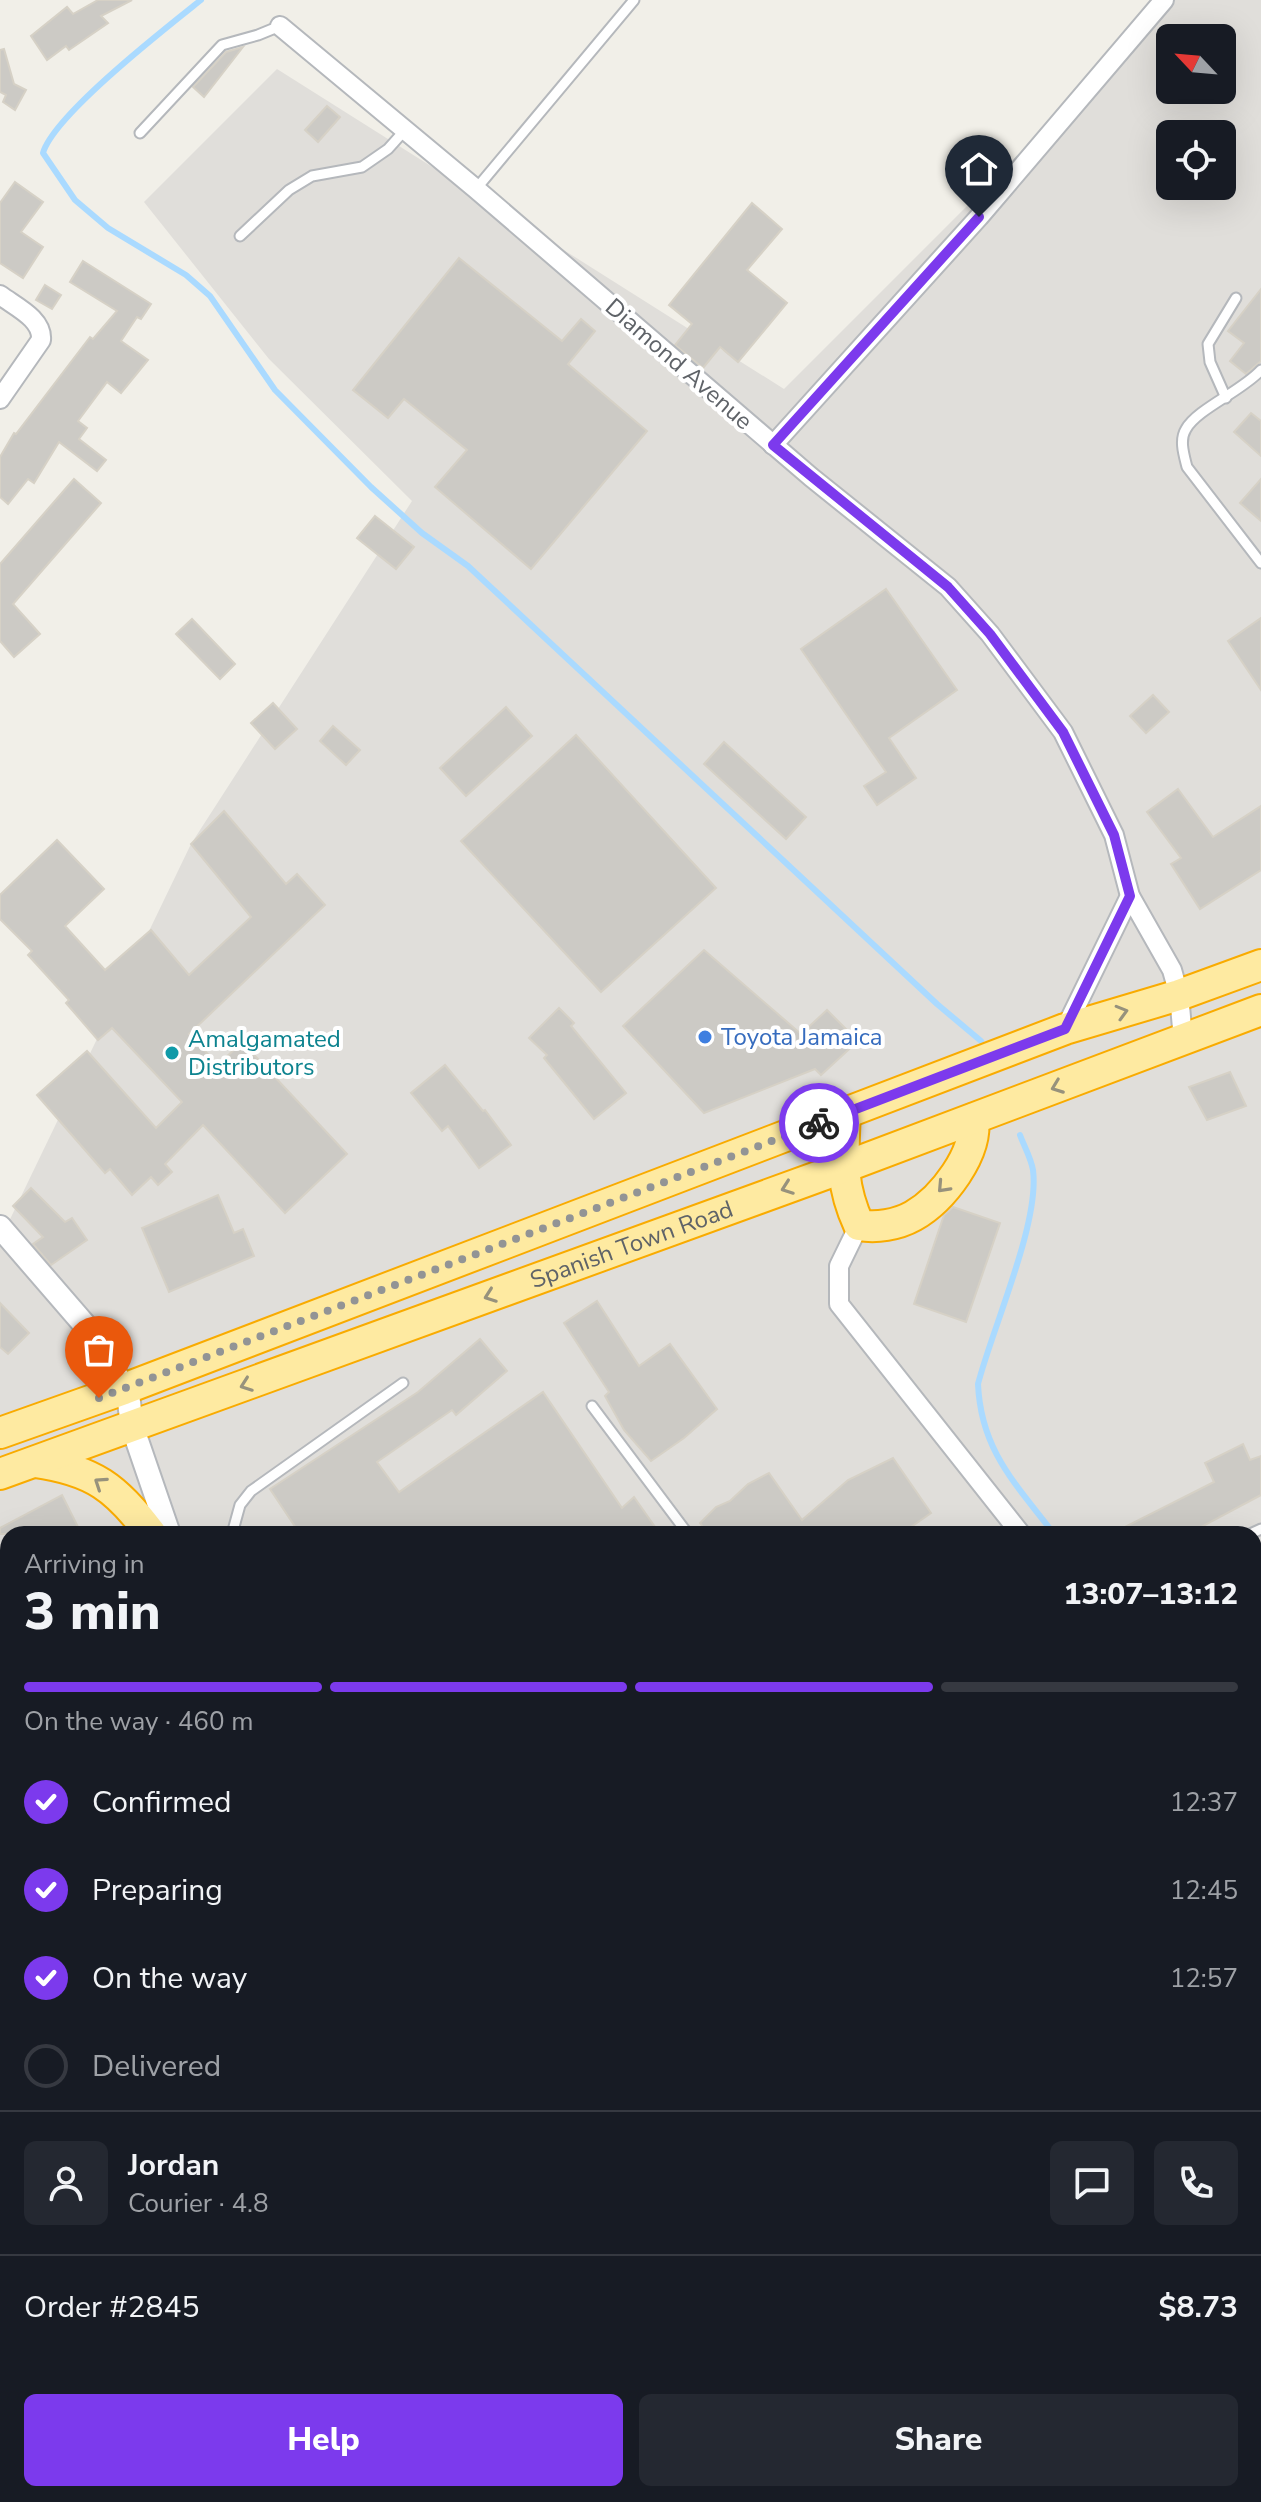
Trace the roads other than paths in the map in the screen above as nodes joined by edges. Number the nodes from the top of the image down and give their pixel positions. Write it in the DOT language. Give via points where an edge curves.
graph roads {
  1 [pos="634,0"];
  2 [pos="1164,0"];
  3 [pos="280,26"];
  4 [pos="405,130"];
  5 [pos="140,133"];
  6 [pos="476,189"];
  7 [pos="240,236"];
  8 [pos="0,295"];
  9 [pos="1236,298"];
  10 [pos="1261,370"];
  11 [pos="1226,398"];
  12 [pos="0,399"];
  13 [pos="773,445"];
  14 [pos="1261,563"];
  15 [pos="1130,896"];
  16 [pos="1261,965"];
  17 [pos="1179,995"];
  18 [pos="1261,1010"];
  19 [pos="1065,1029"];
  20 [pos="1183,1039"];
  21 [pos="845,1112"];
  22 [pos="973,1119"];
  23 [pos="842,1168"];
  24 [pos="859,1225"];
  25 [pos="0,1227"];
  26 [pos="403,1383"];
  27 [pos="124,1389"];
  28 [pos="592,1406"];
  29 [pos="132,1426"];
  30 [pos="0,1433"];
  31 [pos="32,1461"];
  32 [pos="0,1474"];
  33 [pos="144,1526"];
  34 [pos="166,1526"];
  35 [pos="234,1526"];
  36 [pos="682,1526"];
  37 [pos="1015,1526"];
  1 -- 6 [label="lane"];
  2 -- 13 [label="street" via="979,217"];
  3 -- 4 [label="street, Diamond Avenue"];
  3 -- 5 [label="lane" via="222,45"];
  4 -- 6 [label="street, Diamond Avenue"];
  4 -- 7 [label="lane" via="362,167 312,176 289,190"];
  6 -- 13 [label="street, Diamond Avenue"];
  8 -- 12 [label="street" via="42,330 41,340"];
  9 -- 11 [label="lane" via="1208,344"];
  10 -- 11 [label="lane"];
  11 -- 14 [label="lane" via="1185,430 1182,448 1187,467"];
  13 -- 15 [label="street, Diamond Avenue" via="948,587 990,634 1063,732 1114,835"];
  15 -- 17 [label="street, Diamond Avenue" via="1172,970"];
  15 -- 19 [label="street"];
  16 -- 17 [label="highway, Spanish Town Road"];
  19 -- 17 [label="highway, Spanish Town Road, one-way"];
  17 -- 20 [label="street, Diamond Avenue"];
  18 -- 20 [label="highway, Spanish Town Road"];
  19 -- 21 [label="highway, Spanish Town Road"];
  20 -- 22 [label="highway, Spanish Town Road, one-way"];
  21 -- 23 [label="highway"];
  21 -- 27 [label="highway, Spanish Town Road"];
  22 -- 23 [label="highway, Spanish Town Road"];
  22 -- 24 [label="highway, one-way" via="969,1152 947,1186 913,1215 876,1228"];
  23 -- 24 [label="highway" via="847,1199"];
  23 -- 29 [label="highway, Spanish Town Road, one-way"];
  24 -- 37 [label="street" via="839,1266 839,1304"];
  25 -- 27 [label="street" via="96,1338"];
  26 -- 35 [label="lane" via="251,1491"];
  27 -- 29 [label="street"];
  27 -- 30 [label="highway, Spanish Town Road"];
  28 -- 36 [label="lane"];
  29 -- 31 [label="highway, Spanish Town Road"];
  29 -- 34 [label="street"];
  31 -- 32 [label="highway, Spanish Town Road"];
  33 -- 31 [label="highway, one-way" via="104,1485 84,1473"];
}
